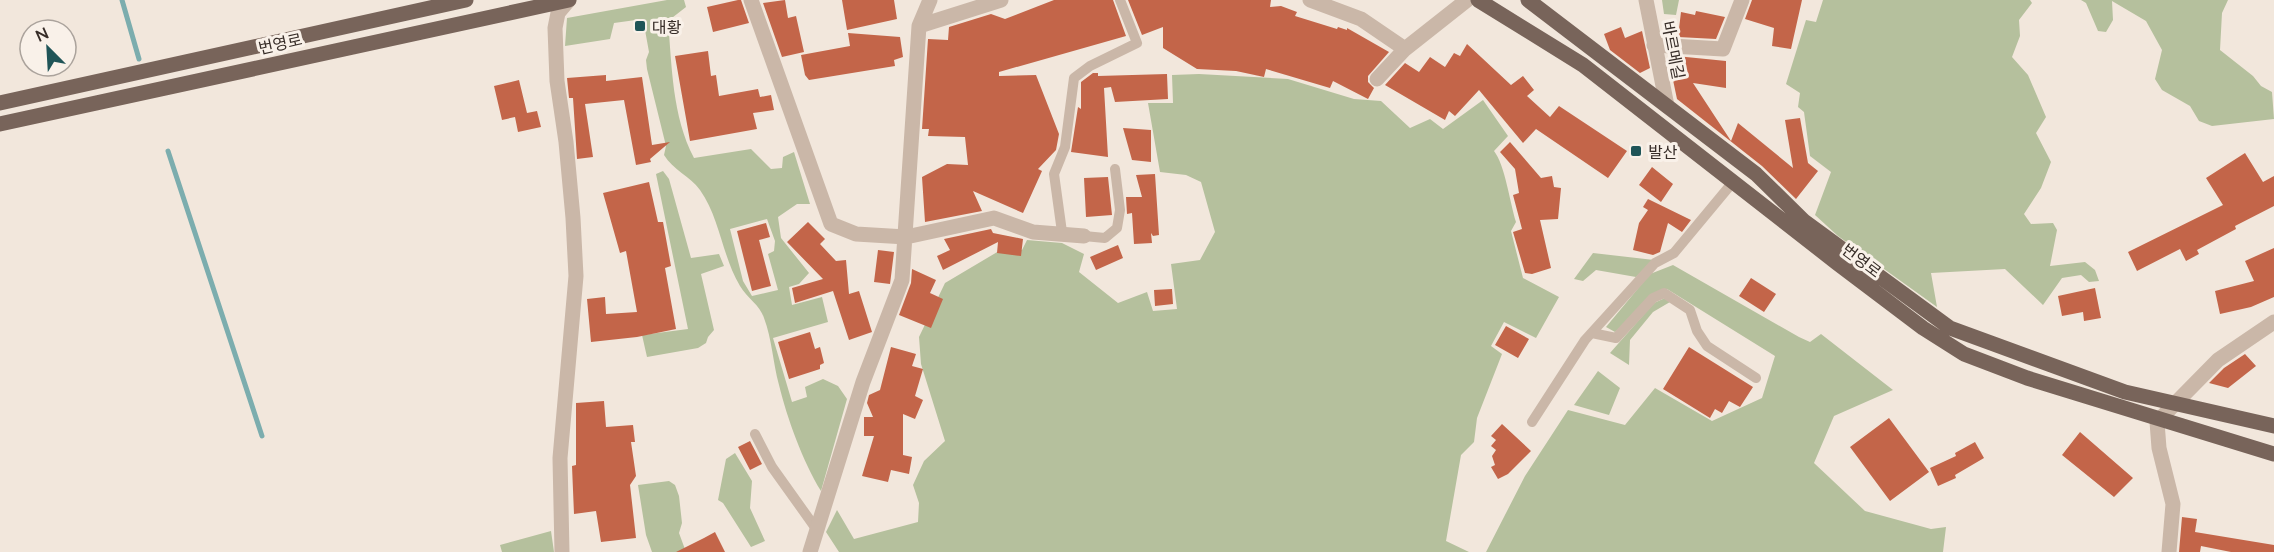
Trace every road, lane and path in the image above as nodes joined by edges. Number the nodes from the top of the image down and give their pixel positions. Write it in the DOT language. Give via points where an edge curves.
graph roads {
  1 [pos="466,0"];
  2 [pos="569,0"];
  3 [pos="751,0"];
  4 [pos="930,0"];
  5 [pos="1001,0"];
  6 [pos="1120,0"];
  7 [pos="1310,0"];
  8 [pos="1467,0"];
  9 [pos="1478,0"];
  10 [pos="1528,0"];
  11 [pos="1646,0"];
  12 [pos="1742,0"];
  13 [pos="919,26"];
  14 [pos="1654,45"];
  15 [pos="1405,50"];
  16 [pos="1377,79"];
  17 [pos="0,103"];
  18 [pos="1666,106"];
  19 [pos="0,124"];
  20 [pos="1115,169"];
  21 [pos="1733,182"];
  22 [pos="1062,232"];
  23 [pos="1084,236"];
  24 [pos="906,237"];
  25 [pos="2274,322"];
  26 [pos="1592,333"];
  27 [pos="1756,378"];
  28 [pos="2175,403"];
  29 [pos="2160,419"];
  30 [pos="1532,422"];
  31 [pos="2274,426"];
  32 [pos="755,434"];
  33 [pos="2274,454"];
  34 [pos="817,530"];
  35 [pos="562,552"];
  36 [pos="810,552"];
  37 [pos="2169,552"];
  1 -- 17 [label="main road, 번영로"];
  2 -- 19 [label="main road, 번영로"];
  2 -- 35 [label="street" via="558,14 555,28 576,276 560,458"];
  3 -- 24 [label="street" via="831,224 855,234"];
  4 -- 13 [label="street"];
  5 -- 13 [label="street"];
  6 -- 22 [label="lane" via="1137,43 1074,78 1065,147 1054,174"];
  7 -- 15 [label="street" via="1361,20"];
  8 -- 15 [label="street"];
  9 -- 21 [label="main road, 번영로" via="1583,65"];
  10 -- 18 [label="main road, 번영로"];
  11 -- 14 [label="street, 바르메길"];
  12 -- 14 [label="street" via="1723,49"];
  13 -- 24 [label="street"];
  14 -- 18 [label="street, 바르메길"];
  15 -- 16 [label="street"];
  18 -- 28 [label="main road, 번영로" via="1756,174 1804,220 1950,328 2125,392"];
  20 -- 23 [label="lane" via="1120,210 1117,228 1105,238"];
  21 -- 26 [label="lane" via="1674,253 1656,263"];
  21 -- 29 [label="main road, 번영로" via="1923,328 1964,354"];
  22 -- 23 [label="street"];
  22 -- 24 [label="street" via="1033,232 994,218"];
  24 -- 34 [label="street" via="902,280 863,382"];
  25 -- 28 [label="street" via="2218,360"];
  26 -- 27 [label="lane" via="1616,338 1653,298 1664,293 1690,310 1707,346"];
  26 -- 30 [label="lane"];
  28 -- 29 [label="street"];
  28 -- 31 [label="main road, 번영로"];
  29 -- 33 [label="main road, 번영로"];
  29 -- 37 [label="street" via="2159,448 2173,504"];
  32 -- 34 [label="lane" via="772,467"];
  34 -- 36 [label="street"];
}
